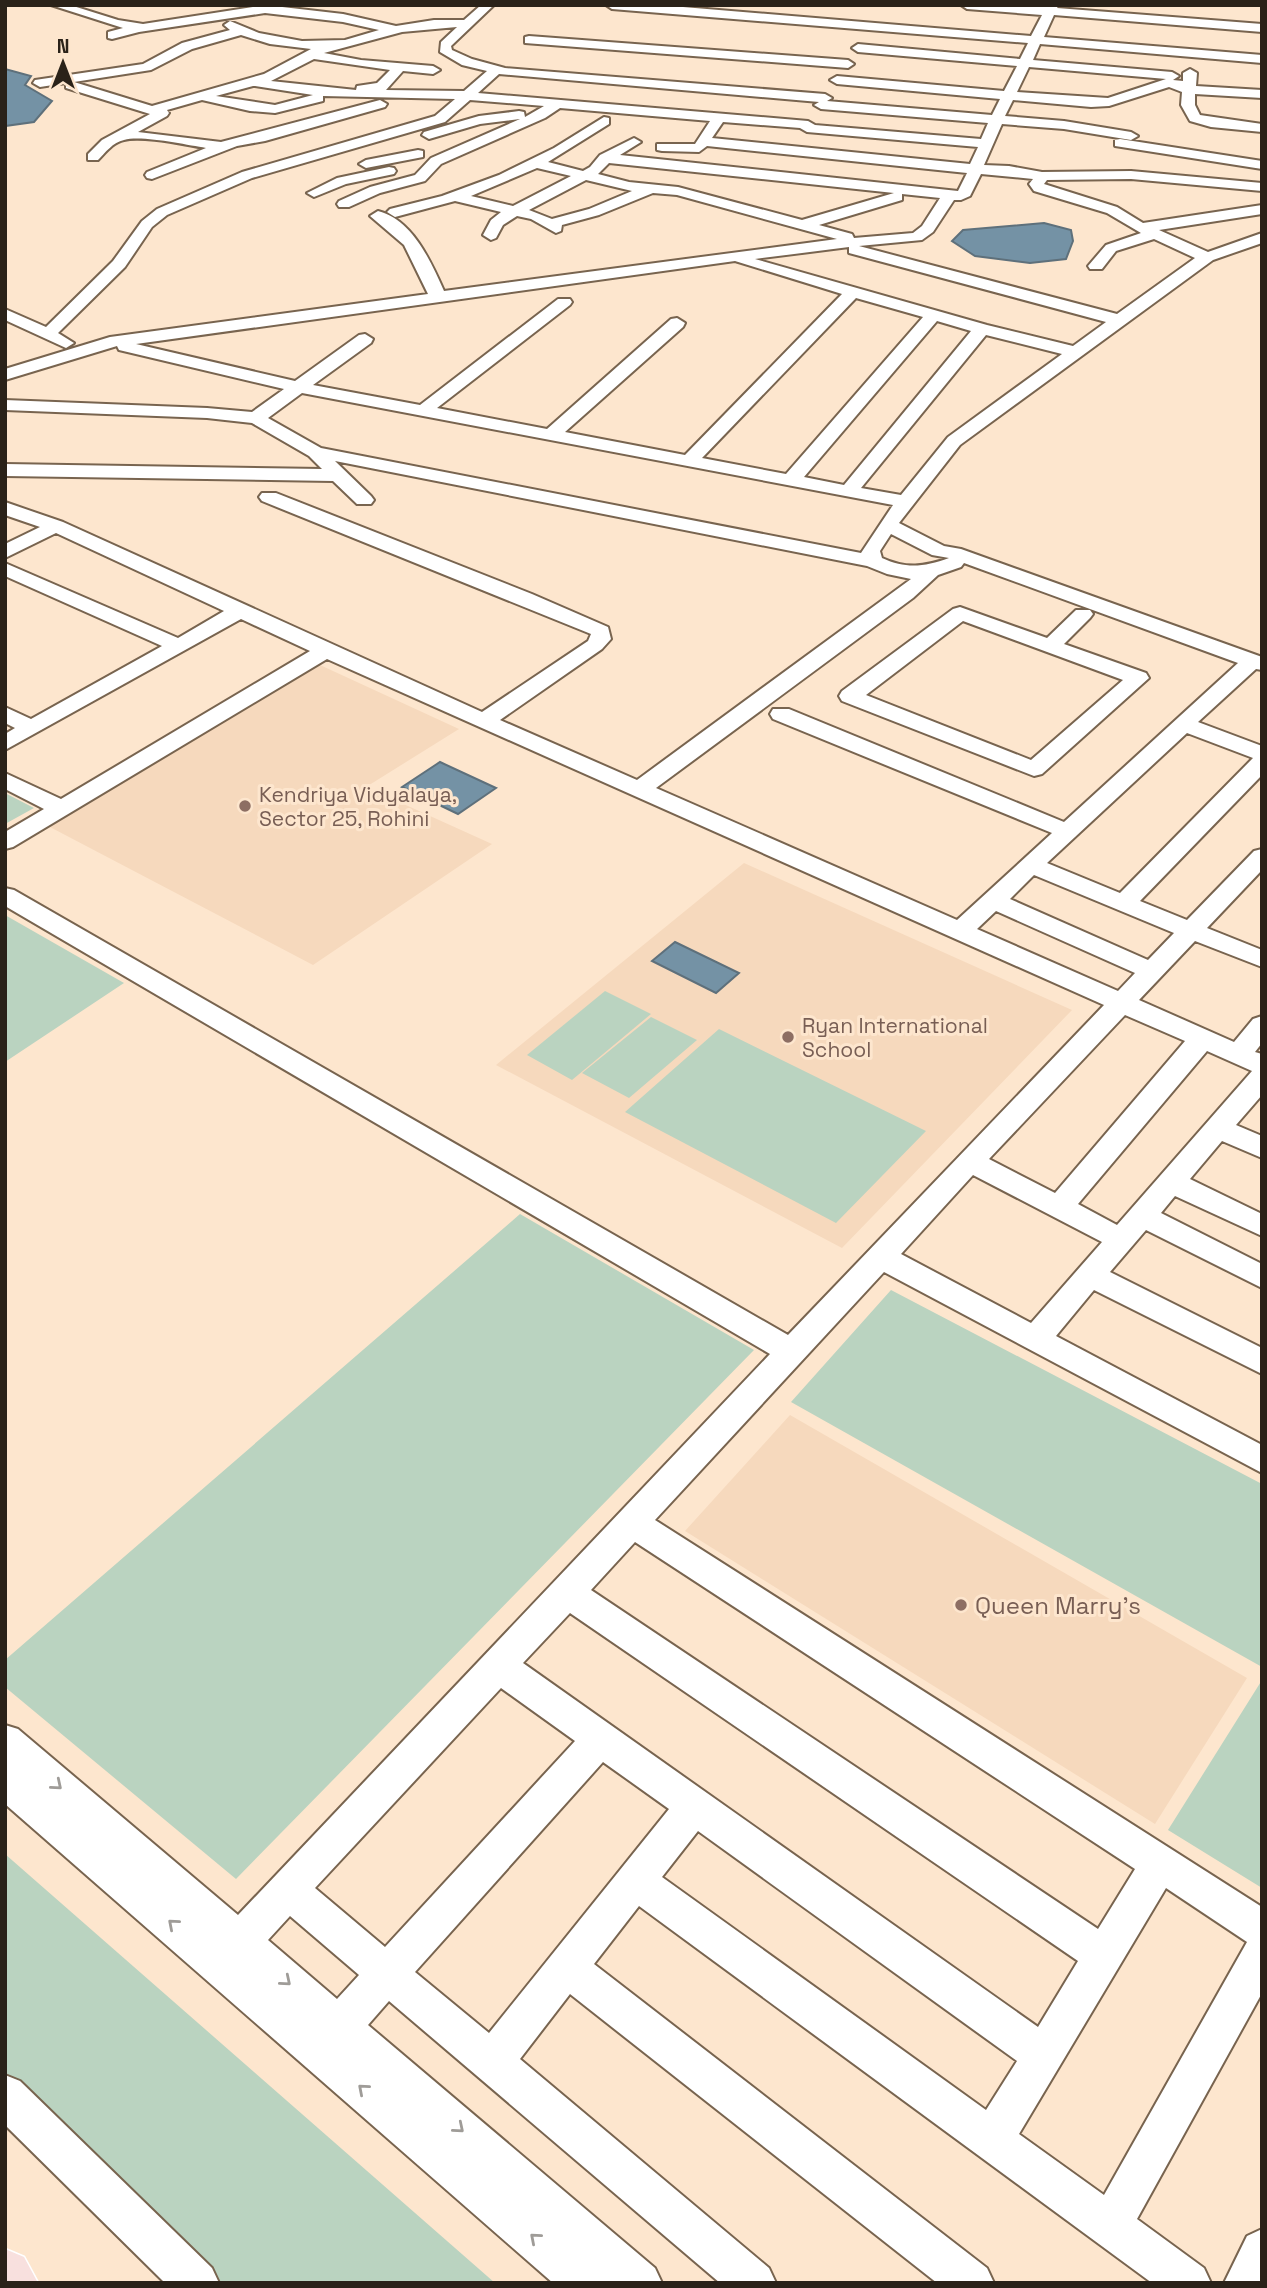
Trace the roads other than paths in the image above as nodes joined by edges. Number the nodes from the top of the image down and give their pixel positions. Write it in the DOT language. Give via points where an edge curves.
graph roads {
  1 [pos="225,5"];
  2 [pos="488,5"];
  3 [pos="612,5"];
  4 [pos="742,5"];
  5 [pos="967,5"];
  6 [pos="1147,5"];
  7 [pos="64,6"];
  8 [pos="638,6"];
  9 [pos="271,7"];
  10 [pos="116,9"];
  11 [pos="716,9"];
  12 [pos="372,10"];
  13 [pos="134,12"];
  14 [pos="795,12"];
  15 [pos="241,13"];
  16 [pos="309,14"];
  17 [pos="93,17"];
  18 [pos="214,18"];
  19 [pos="347,19"];
  20 [pos="877,19"];
  21 [pos="293,21"];
  22 [pos="1045,22"];
  23 [pos="466,24"];
  24 [pos="171,25"];
  25 [pos="146,27"];
  26 [pos="1262,28"];
  27 [pos="391,30"];
  28 [pos="241,31"];
  29 [pos="702,31"];
  30 [pos="1139,34"];
  31 [pos="111,35"];
  32 [pos="364,38"];
  33 [pos="1262,39"];
  34 [pos="450,40"];
  35 [pos="297,44"];
  36 [pos="330,45"];
  37 [pos="183,47"];
  38 [pos="382,51"];
  39 [pos="687,51"];
  40 [pos="853,51"];
  41 [pos="1195,54"];
  42 [pos="278,55"];
  43 [pos="311,55"];
  44 [pos="1240,57"];
  45 [pos="1262,59"];
  46 [pos="467,62"];
  47 [pos="353,63"];
  48 [pos="399,68"];
  49 [pos="1022,68"];
  50 [pos="433,70"];
  51 [pos="130,71"];
  52 [pos="501,71"];
  53 [pos="670,72"];
  54 [pos="937,72"];
  55 [pos="1256,75"];
  56 [pos="269,77"];
  57 [pos="321,78"];
  58 [pos="581,79"];
  59 [pos="59,81"];
  60 [pos="255,82"];
  61 [pos="836,82"];
  62 [pos="40,83"];
  63 [pos="660,85"];
  64 [pos="1158,87"];
  65 [pos="281,92"];
  66 [pos="412,93"];
  67 [pos="445,93"];
  68 [pos="1189,94"];
  69 [pos="1262,94"];
  70 [pos="197,96"];
  71 [pos="464,96"];
  72 [pos="1008,96"];
  73 [pos="317,97"];
  74 [pos="563,99"];
  75 [pos="123,100"];
  76 [pos="1262,101"];
  77 [pos="374,105"];
  78 [pos="644,106"];
  79 [pos="1212,107"];
  80 [pos="155,109"];
  81 [pos="913,113"];
  82 [pos="541,115"];
  83 [pos="719,118"];
  84 [pos="997,119"];
  85 [pos="320,120"];
  86 [pos="604,121"];
  87 [pos="1236,126"];
  88 [pos="1262,128"];
  89 [pos="805,130"];
  90 [pos="591,131"];
  91 [pos="121,134"];
  92 [pos="1132,137"];
  93 [pos="391,140"];
  94 [pos="246,141"];
  95 [pos="364,142"];
  96 [pos="634,142"];
  97 [pos="705,142"];
  98 [pos="1262,142"];
  99 [pos="478,143"];
  100 [pos="1239,146"];
  101 [pos="223,148"];
  102 [pos="418,154"];
  103 [pos="888,154"];
  104 [pos="93,157"];
  105 [pos="605,158"];
  106 [pos="1224,159"];
  107 [pos="436,161"];
  108 [pos="537,161"];
  109 [pos="978,163"];
  110 [pos="1262,165"];
  111 [pos="152,175"];
  112 [pos="311,175"];
  113 [pos="580,175"];
  114 [pos="1091,175"];
  115 [pos="1048,176"];
  116 [pos="417,179"];
  117 [pos="611,182"];
  118 [pos="1229,186"];
  119 [pos="868,187"];
  120 [pos="1262,187"];
  121 [pos="644,189"];
  122 [pos="767,189"];
  123 [pos="914,192"];
  124 [pos="594,193"];
  125 [pos="1159,193"];
  126 [pos="453,196"];
  127 [pos="949,196"];
  128 [pos="1203,200"];
  129 [pos="571,201"];
  130 [pos="344,205"];
  131 [pos="748,210"];
  132 [pos="1254,210"];
  133 [pos="514,211"];
  134 [pos="395,212"];
  135 [pos="531,215"];
  136 [pos="803,225"];
  137 [pos="1151,229"];
  138 [pos="491,235"];
  139 [pos="1262,238"];
  140 [pos="863,242"];
  141 [pos="832,244"];
  142 [pos="731,257"];
  143 [pos="1208,257"];
  144 [pos="1096,266"];
  145 [pos="853,292"];
  146 [pos="438,297"];
  147 [pos="564,302"];
  148 [pos="5,314"];
  149 [pos="934,315"];
  150 [pos="1119,320"];
  151 [pos="677,323"];
  152 [pos="982,329"];
  153 [pos="48,334"];
  154 [pos="365,339"];
  155 [pos="110,342"];
  156 [pos="79,350"];
  157 [pos="1076,352"];
  158 [pos="5,375"];
  159 [pos="296,387"];
  160 [pos="5,405"];
  161 [pos="424,410"];
  162 [pos="256,418"];
  163 [pos="551,435"];
  164 [pos="315,452"];
  165 [pos="690,460"];
  166 [pos="5,470"];
  167 [pos="38,471"];
  168 [pos="341,475"];
  169 [pos="792,479"];
  170 [pos="5,490"];
  171 [pos="849,491"];
  172 [pos="269,497"];
  173 [pos="364,500"];
  174 [pos="905,502"];
  175 [pos="5,508"];
  176 [pos="887,525"];
  177 [pos="56,526"];
  178 [pos="5,552"];
  179 [pos="947,557"];
  180 [pos="873,561"];
  181 [pos="5,569"];
  182 [pos="930,573"];
  183 [pos="242,610"];
  184 [pos="1083,614"];
  185 [pos="177,645"];
  186 [pos="1050,646"];
  187 [pos="326,650"];
  188 [pos="1254,668"];
  189 [pos="780,714"];
  190 [pos="5,715"];
  191 [pos="484,721"];
  192 [pos="1182,724"];
  193 [pos="32,728"];
  194 [pos="938,731"];
  195 [pos="5,743"];
  196 [pos="1262,754"];
  197 [pos="898,762"];
  198 [pos="1262,762"];
  199 [pos="5,780"];
  200 [pos="641,788"];
  201 [pos="61,808"];
  202 [pos="1067,831"];
  203 [pos="5,842"];
  204 [pos="1262,856"];
  205 [pos="1030,865"];
  206 [pos="5,895"];
  207 [pos="992,900"];
  208 [pos="1124,903"];
  209 [pos="1189,930"];
  210 [pos="961,931"];
  211 [pos="1262,959"];
  212 [pos="1150,970"];
  213 [pos="1120,1002"];
  214 [pos="1262,1025"];
  215 [pos="1203,1038"];
  216 [pos="1250,1059"];
  217 [pos="1262,1077"];
  218 [pos="1217,1126"];
  219 [pos="1262,1148"];
  220 [pos="970,1161"];
  221 [pos="1170,1182"];
  222 [pos="1059,1208"];
  223 [pos="1141,1216"];
  224 [pos="1262,1226"];
  225 [pos="1120,1239"];
  226 [pos="881,1256"];
  227 [pos="1090,1275"];
  228 [pos="1262,1277"];
  229 [pos="1035,1339"];
  230 [pos="792,1352"];
  231 [pos="1262,1362"];
  232 [pos="1262,1460"];
  233 [pos="632,1523"];
  234 [pos="567,1592"];
  235 [pos="497,1665"];
  236 [pos="601,1738"];
  237 [pos="5,1741"];
  238 [pos="5,1780"];
  239 [pos="695,1806"];
  240 [pos="1160,1863"];
  241 [pos="636,1881"];
  242 [pos="288,1890"];
  243 [pos="1262,1929"];
  244 [pos="230,1953"];
  245 [pos="1262,1954"];
  246 [pos="1104,1956"];
  247 [pos="567,1967"];
  248 [pos="387,1974"];
  249 [pos="340,2026"];
  250 [pos="1043,2055"];
  251 [pos="492,2062"];
  252 [pos="5,2096"];
  253 [pos="992,2140"];
  254 [pos="1110,2225"];
  255 [pos="1262,2251"];
  256 [pos="5,2276"];
  257 [pos="11,2283"];
  258 [pos="197,2283"];
  259 [pos="587,2283"];
  260 [pos="640,2283"];
  261 [pos="754,2283"];
  262 [pos="972,2283"];
  263 [pos="1189,2283"];
  264 [pos="1245,2283"];
  1 -- 15 [label="street"];
  2 -- 23 [label="street"];
  3 -- 8 [label="street"];
  4 -- 14 [label="street"];
  5 -- 22 [label="street"];
  6 -- 30 [label="street"];
  7 -- 17 [label="street"];
  8 -- 11 [label="street"];
  9 -- 15 [label="street"];
  9 -- 16 [label="street"];
  10 -- 17 [label="street"];
  11 -- 14 [label="street"];
  11 -- 29 [label="street"];
  12 -- 19 [label="street"];
  13 -- 24 [label="street"];
  14 -- 20 [label="street"];
  15 -- 18 [label="street"];
  16 -- 19 [label="street"];
  16 -- 21 [label="street"];
  17 -- 25 [label="street"];
  18 -- 24 [label="street"];
  18 -- 28 [label="street"];
  19 -- 27 [label="street"];
  20 -- 22 [label="street"];
  20 -- 40 [label="street"];
  21 -- 28 [label="street"];
  21 -- 32 [label="street"];
  22 -- 30 [label="street"];
  22 -- 30 [label="street"];
  22 -- 49 [label="street"];
  23 -- 27 [label="street" via="435,22"];
  23 -- 34 [label="street"];
  24 -- 25 [label="street"];
  25 -- 31 [label="street"];
  25 -- 37 [label="street"];
  26 -- 30 [label="street"];
  27 -- 32 [label="street"];
  27 -- 34 [label="street" via="421,39"];
  28 -- 35 [label="street"];
  28 -- 37 [label="street"];
  30 -- 33 [label="street"];
  30 -- 41 [label="street"];
  32 -- 36 [label="street"];
  34 -- 46 [label="street" via="446,52"];
  35 -- 36 [label="street"];
  35 -- 42 [label="street"];
  36 -- 43 [label="street"];
  37 -- 51 [label="street" via="156,64"];
  38 -- 47 [label="street"];
  39 -- 39 [label="street" via="695,40 556,30 541,30 522,49 678,62"];
  39 -- 40 [label="street"];
  40 -- 54 [label="street"];
  40 -- 61 [label="street"];
  41 -- 44 [label="street"];
  41 -- 68 [label="street"];
  43 -- 47 [label="street"];
  43 -- 56 [label="street"];
  44 -- 45 [label="street"];
  44 -- 55 [label="street"];
  46 -- 50 [label="street"];
  46 -- 52 [label="street"];
  47 -- 48 [label="street"];
  47 -- 57 [label="street"];
  48 -- 50 [label="street"];
  48 -- 57 [label="street" via="375,89"];
  49 -- 54 [label="street"];
  49 -- 64 [label="street"];
  49 -- 68 [label="street"];
  49 -- 72 [label="street"];
  50 -- 66 [label="street" via="416,79"];
  51 -- 59 [label="street"];
  51 -- 75 [label="street" via="147,89"];
  52 -- 53 [label="street" via="514,60"];
  52 -- 58 [label="street"];
  52 -- 71 [label="street"];
  53 -- 61 [label="street"];
  53 -- 63 [label="street"];
  54 -- 61 [label="street"];
  54 -- 72 [label="street"];
  54 -- 81 [label="street"];
  56 -- 57 [label="street"];
  56 -- 60 [label="street"];
  58 -- 63 [label="street"];
  58 -- 74 [label="street"];
  59 -- 62 [label="street"];
  59 -- 75 [label="street"];
  60 -- 66 [label="street" via="325,92"];
  60 -- 70 [label="street"];
  61 -- 89 [label="street"];
  63 -- 78 [label="street"];
  63 -- 89 [label="street"];
  64 -- 68 [label="street" via="1178,84"];
  64 -- 72 [label="street" via="1114,106"];
  65 -- 73 [label="street"];
  66 -- 67 [label="street"];
  67 -- 71 [label="street"];
  67 -- 77 [label="street"];
  68 -- 69 [label="street"];
  68 -- 76 [label="street"];
  68 -- 79 [label="street"];
  68 -- 87 [label="street" via="1202,121"];
  70 -- 73 [label="street" via="277,110"];
  70 -- 80 [label="street"];
  71 -- 74 [label="street"];
  71 -- 93 [label="street" via="440,119"];
  72 -- 84 [label="street"];
  73 -- 77 [label="street"];
  74 -- 78 [label="street"];
  74 -- 82 [label="street"];
  75 -- 80 [label="street"];
  77 -- 85 [label="street"];
  78 -- 83 [label="street"];
  78 -- 86 [label="street" via="627,121"];
  78 -- 89 [label="street"];
  80 -- 91 [label="street" via="161,115"];
  81 -- 84 [label="street"];
  81 -- 89 [label="street"];
  81 -- 103 [label="street"];
  82 -- 86 [label="street"];
  82 -- 93 [label="street" via="478,120"];
  82 -- 99 [label="street"];
  83 -- 89 [label="street"];
  83 -- 97 [label="street"];
  84 -- 92 [label="street"];
  84 -- 109 [label="street"];
  85 -- 94 [label="street"];
  85 -- 95 [label="street"];
  86 -- 90 [label="street"];
  87 -- 88 [label="street"];
  87 -- 98 [label="street" via="1242,141"];
  89 -- 97 [label="street"];
  89 -- 103 [label="street"];
  89 -- 103 [label="street"];
  89 -- 122 [label="street"];
  90 -- 96 [label="street"];
  90 -- 108 [label="street"];
  91 -- 101 [label="street"];
  91 -- 104 [label="street"];
  92 -- 106 [label="street"];
  92 -- 114 [label="street" via="1102,156"];
  93 -- 95 [label="street"];
  93 -- 102 [label="street"];
  93 -- 112 [label="street"];
  94 -- 101 [label="street"];
  94 -- 112 [label="street"];
  95 -- 112 [label="street"];
  96 -- 97 [label="street" via="689,150"];
  96 -- 105 [label="street"];
  99 -- 107 [label="street"];
  99 -- 108 [label="street"];
  100 -- 106 [label="street"];
  101 -- 111 [label="street"];
  102 -- 107 [label="street"];
  102 -- 112 [label="street"];
  103 -- 109 [label="street"];
  103 -- 109 [label="street"];
  103 -- 119 [label="street"];
  105 -- 113 [label="street" via="595,170"];
  105 -- 122 [label="street"];
  106 -- 110 [label="street"];
  107 -- 112 [label="street" via="342,181"];
  107 -- 116 [label="street"];
  108 -- 113 [label="street"];
  108 -- 126 [label="street"];
  109 -- 115 [label="street"];
  109 -- 127 [label="street" via="964,194"];
  112 -- 153 [label="street" via="220,185 153,217 119,264"];
  113 -- 117 [label="street"];
  113 -- 133 [label="street"];
  114 -- 115 [label="street"];
  114 -- 118 [label="street" via="1150,176"];
  115 -- 125 [label="street"];
  115 -- 137 [label="street" via="1036,184 1040,188 1112,210"];
  116 -- 130 [label="street" via="375,190"];
  116 -- 146 [label="street" via="421,183 412,191 375,214 412,242 423,257"];
  117 -- 121 [label="street"];
  117 -- 124 [label="street"];
  118 -- 120 [label="street"];
  118 -- 128 [label="street"];
  119 -- 122 [label="street"];
  119 -- 123 [label="street"];
  121 -- 122 [label="street" via="682,177"];
  121 -- 131 [label="street" via="678,191"];
  121 -- 135 [label="street" via="553,226"];
  122 -- 131 [label="street"];
  123 -- 127 [label="street"];
  123 -- 136 [label="street"];
  126 -- 133 [label="street"];
  126 -- 134 [label="street"];
  127 -- 140 [label="street" via="922,234"];
  128 -- 132 [label="street"];
  128 -- 137 [label="street"];
  129 -- 135 [label="street"];
  131 -- 136 [label="street"];
  132 -- 137 [label="street"];
  133 -- 135 [label="street"];
  133 -- 138 [label="street" via="496,223"];
  136 -- 140 [label="street"];
  137 -- 143 [label="street"];
  137 -- 144 [label="street" via="1111,248"];
  139 -- 143 [label="street"];
  140 -- 141 [label="street"];
  141 -- 142 [label="street"];
  141 -- 150 [label="street"];
  142 -- 145 [label="street"];
  142 -- 146 [label="street"];
  143 -- 150 [label="street"];
  145 -- 149 [label="street"];
  145 -- 165 [label="street"];
  146 -- 155 [label="street"];
  147 -- 161 [label="street"];
  148 -- 153 [label="street"];
  149 -- 152 [label="street"];
  149 -- 169 [label="street"];
  150 -- 157 [label="street"];
  151 -- 163 [label="street"];
  152 -- 157 [label="street"];
  152 -- 171 [label="street"];
  153 -- 156 [label="street"];
  154 -- 159 [label="street"];
  155 -- 156 [label="street"];
  155 -- 159 [label="street"];
  156 -- 158 [label="street"];
  157 -- 174 [label="street" via="954,440"];
  159 -- 161 [label="street"];
  159 -- 162 [label="street"];
  160 -- 162 [label="street"];
  161 -- 163 [label="street"];
  162 -- 164 [label="street"];
  163 -- 165 [label="street"];
  164 -- 168 [label="street"];
  164 -- 180 [label="street"];
  165 -- 169 [label="street"];
  166 -- 167 [label="street"];
  167 -- 168 [label="street"];
  167 -- 170 [label="street"];
  168 -- 173 [label="street"];
  169 -- 171 [label="street"];
  171 -- 174 [label="street"];
  172 -- 191 [label="street" via="601,631 601,639 587,651"];
  174 -- 176 [label="street"];
  175 -- 177 [label="street"];
  176 -- 179 [label="street"];
  176 -- 180 [label="street" via="870,551"];
  177 -- 178 [label="street"];
  177 -- 183 [label="street"];
  179 -- 182 [label="street"];
  179 -- 184 [label="street"];
  179 -- 188 [label="street" via="954,553"];
  180 -- 182 [label="street" via="910,574"];
  181 -- 185 [label="street"];
  182 -- 200 [label="street"];
  183 -- 185 [label="street"];
  183 -- 187 [label="street"];
  184 -- 186 [label="street"];
  184 -- 188 [label="street"];
  185 -- 193 [label="street"];
  186 -- 194 [label="street" via="960,613 850,696"];
  186 -- 194 [label="street" via="1138,678 1034,769"];
  187 -- 191 [label="street"];
  187 -- 201 [label="street"];
  188 -- 192 [label="street"];
  189 -- 197 [label="street"];
  190 -- 193 [label="street"];
  191 -- 200 [label="street"];
  192 -- 196 [label="street"];
  192 -- 202 [label="street"];
  193 -- 195 [label="street"];
  194 -- 197 [label="street"];
  197 -- 202 [label="street"];
  198 -- 208 [label="street"];
  199 -- 201 [label="street"];
  200 -- 210 [label="street"];
  201 -- 203 [label="street"];
  202 -- 205 [label="street"];
  204 -- 209 [label="street"];
  205 -- 207 [label="street"];
  205 -- 208 [label="street"];
  206 -- 230 [label="street"];
  207 -- 210 [label="street"];
  207 -- 212 [label="street"];
  208 -- 209 [label="street"];
  209 -- 211 [label="street"];
  209 -- 212 [label="street"];
  210 -- 213 [label="street"];
  212 -- 213 [label="street"];
  213 -- 215 [label="street"];
  213 -- 220 [label="street"];
  214 -- 216 [label="street"];
  215 -- 216 [label="street"];
  215 -- 222 [label="street"];
  217 -- 218 [label="street"];
  218 -- 219 [label="street"];
  218 -- 221 [label="street"];
  220 -- 222 [label="street"];
  220 -- 226 [label="street"];
  221 -- 223 [label="street"];
  221 -- 224 [label="street"];
  222 -- 225 [label="street"];
  223 -- 225 [label="street"];
  223 -- 228 [label="street"];
  225 -- 227 [label="street"];
  226 -- 229 [label="street"];
  226 -- 230 [label="street"];
  227 -- 229 [label="street"];
  227 -- 231 [label="street"];
  229 -- 232 [label="street"];
  230 -- 233 [label="street"];
  233 -- 234 [label="street"];
  233 -- 240 [label="street"];
  234 -- 235 [label="street"];
  234 -- 246 [label="street"];
  235 -- 236 [label="street"];
  235 -- 242 [label="street"];
  236 -- 239 [label="street"];
  236 -- 248 [label="street"];
  237 -- 244 [label="street, one-way"];
  244 -- 238 [label="street, one-way"];
  239 -- 241 [label="street"];
  239 -- 250 [label="street"];
  240 -- 243 [label="street"];
  240 -- 246 [label="street"];
  241 -- 247 [label="street"];
  241 -- 253 [label="street"];
  242 -- 244 [label="street"];
  242 -- 248 [label="street"];
  244 -- 249 [label="street, one-way"];
  259 -- 244 [label="street, one-way"];
  245 -- 254 [label="street"];
  246 -- 250 [label="street"];
  247 -- 251 [label="street"];
  247 -- 262 [label="street"];
  248 -- 249 [label="street"];
  248 -- 251 [label="street"];
  249 -- 260 [label="street, one-way"];
  250 -- 253 [label="street"];
  251 -- 261 [label="street"];
  252 -- 258 [label="street"];
  253 -- 254 [label="street"];
  254 -- 263 [label="street"];
  255 -- 264 [label="street"];
  256 -- 257 [label="main road"];
}
